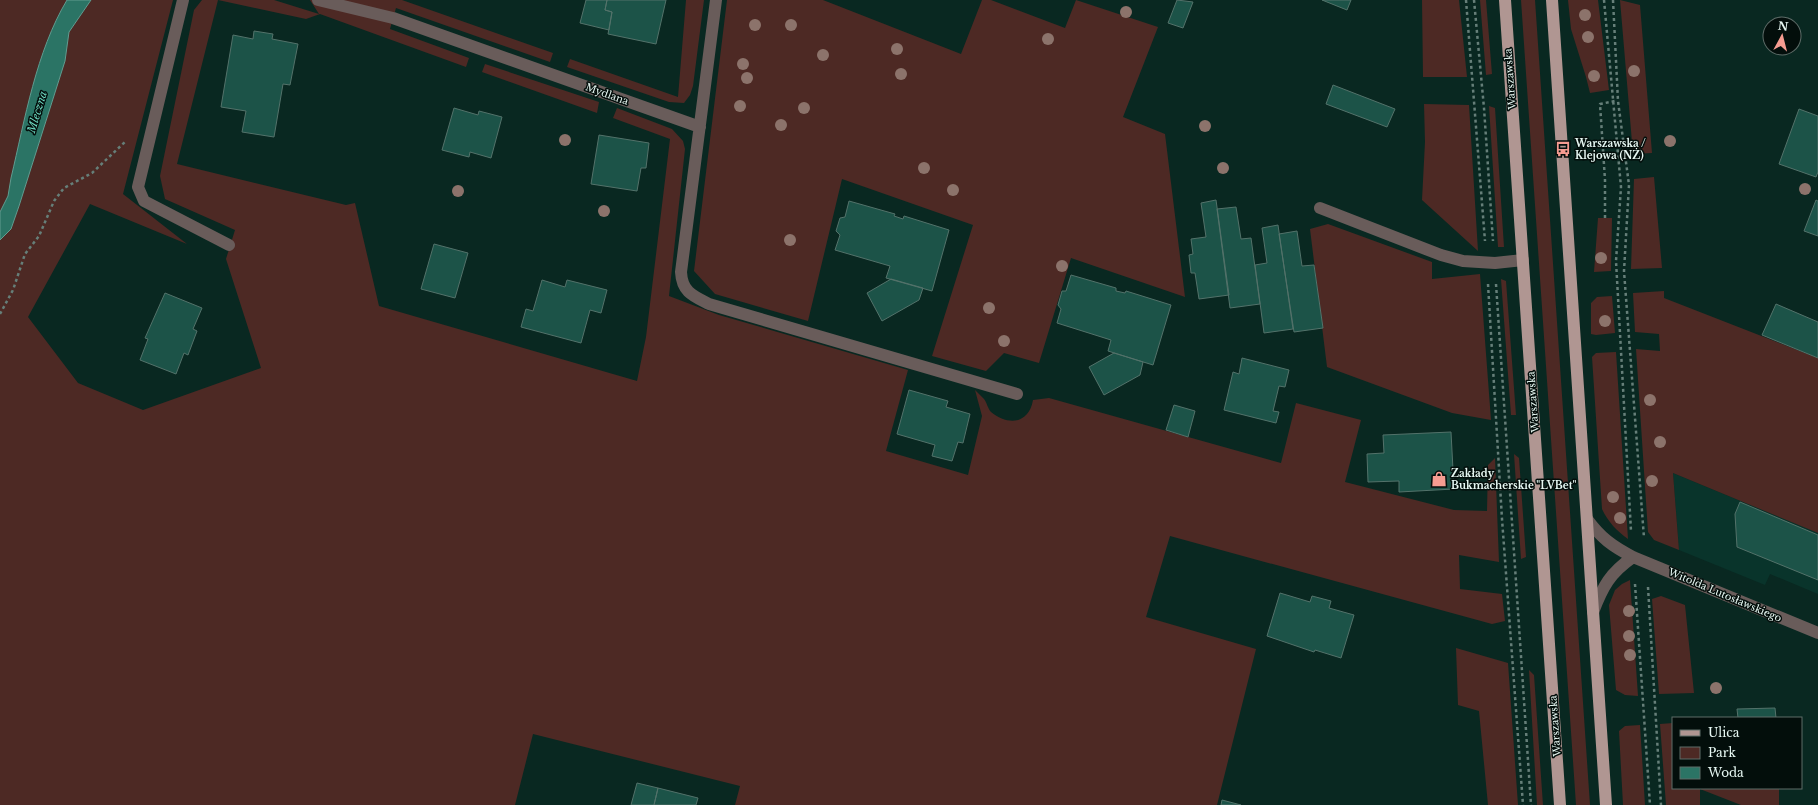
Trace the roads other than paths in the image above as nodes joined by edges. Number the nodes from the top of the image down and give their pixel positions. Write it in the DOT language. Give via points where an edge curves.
graph roads {
  1 [pos="183,0"];
  2 [pos="318,0"];
  3 [pos="716,0"];
  4 [pos="1505,0"];
  5 [pos="1552,0"];
  6 [pos="700,128"];
  7 [pos="1320,208"];
  8 [pos="229,245"];
  9 [pos="1523,260"];
  10 [pos="1017,394"];
  11 [pos="1587,519"];
  12 [pos="1633,557"];
  13 [pos="1593,612"];
  14 [pos="1818,633"];
  15 [pos="1560,805"];
  16 [pos="1606,805"];
  1 -- 8 [label="street" via="138,187 144,201"];
  2 -- 6 [label="street, Mydlana" via="393,18"];
  3 -- 6 [label="street"];
  4 -- 9 [label="main road, Warszawska"];
  5 -- 11 [label="main road"];
  6 -- 10 [label="street" via="681,272 681,282 686,290 709,304"];
  7 -- 9 [label="street" via="1441,256 1491,263"];
  9 -- 15 [label="main road, Warszawska"];
  11 -- 12 [label="street, Witolda Lutosławskiego" via="1612,546"];
  11 -- 13 [label="main road"];
  12 -- 13 [label="street" via="1610,576 1601,590"];
  12 -- 14 [label="street, Witolda Lutosławskiego"];
  13 -- 16 [label="main road"];
}
